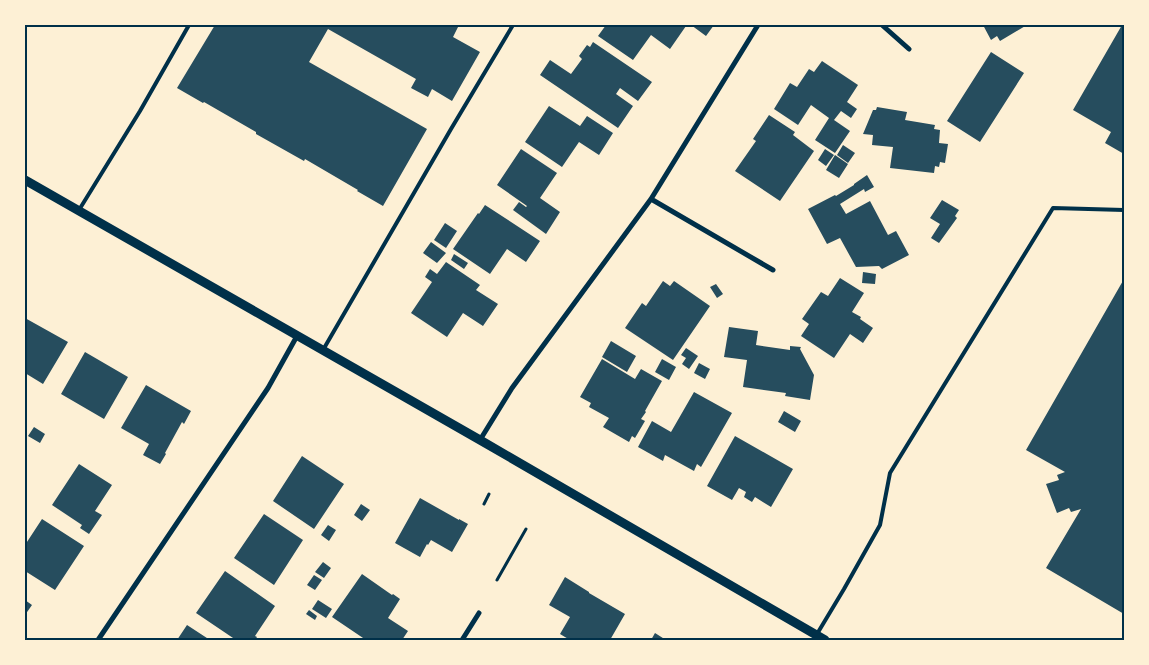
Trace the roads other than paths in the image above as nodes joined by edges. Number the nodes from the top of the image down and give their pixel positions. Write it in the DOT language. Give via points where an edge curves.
graph roads {
  1 [pos="189,25"];
  2 [pos="513,25"];
  3 [pos="758,25"];
  4 [pos="882,25"];
  5 [pos="909,49"];
  6 [pos="25,180"];
  7 [pos="651,199"];
  8 [pos="1124,210"];
  9 [pos="79,211"];
  10 [pos="773,270"];
  11 [pos="297,336"];
  12 [pos="323,350"];
  13 [pos="480,440"];
  14 [pos="479,613"];
  15 [pos="815,637"];
  16 [pos="98,640"];
  17 [pos="462,640"];
  18 [pos="825,640"];
  1 -- 9 [label="lane"];
  2 -- 12 [label="lane"];
  3 -- 7 [label="street"];
  4 -- 5 [label="street"];
  6 -- 9 [label="street"];
  7 -- 10 [label="street"];
  7 -- 13 [label="street" via="512,388"];
  8 -- 15 [label="lane" via="1053,208 890,473 880,525"];
  9 -- 11 [label="street"];
  11 -- 12 [label="street"];
  11 -- 16 [label="street" via="268,388"];
  12 -- 13 [label="street"];
  13 -- 15 [label="street"];
  14 -- 17 [label="street"];
  15 -- 18 [label="street"];
}
